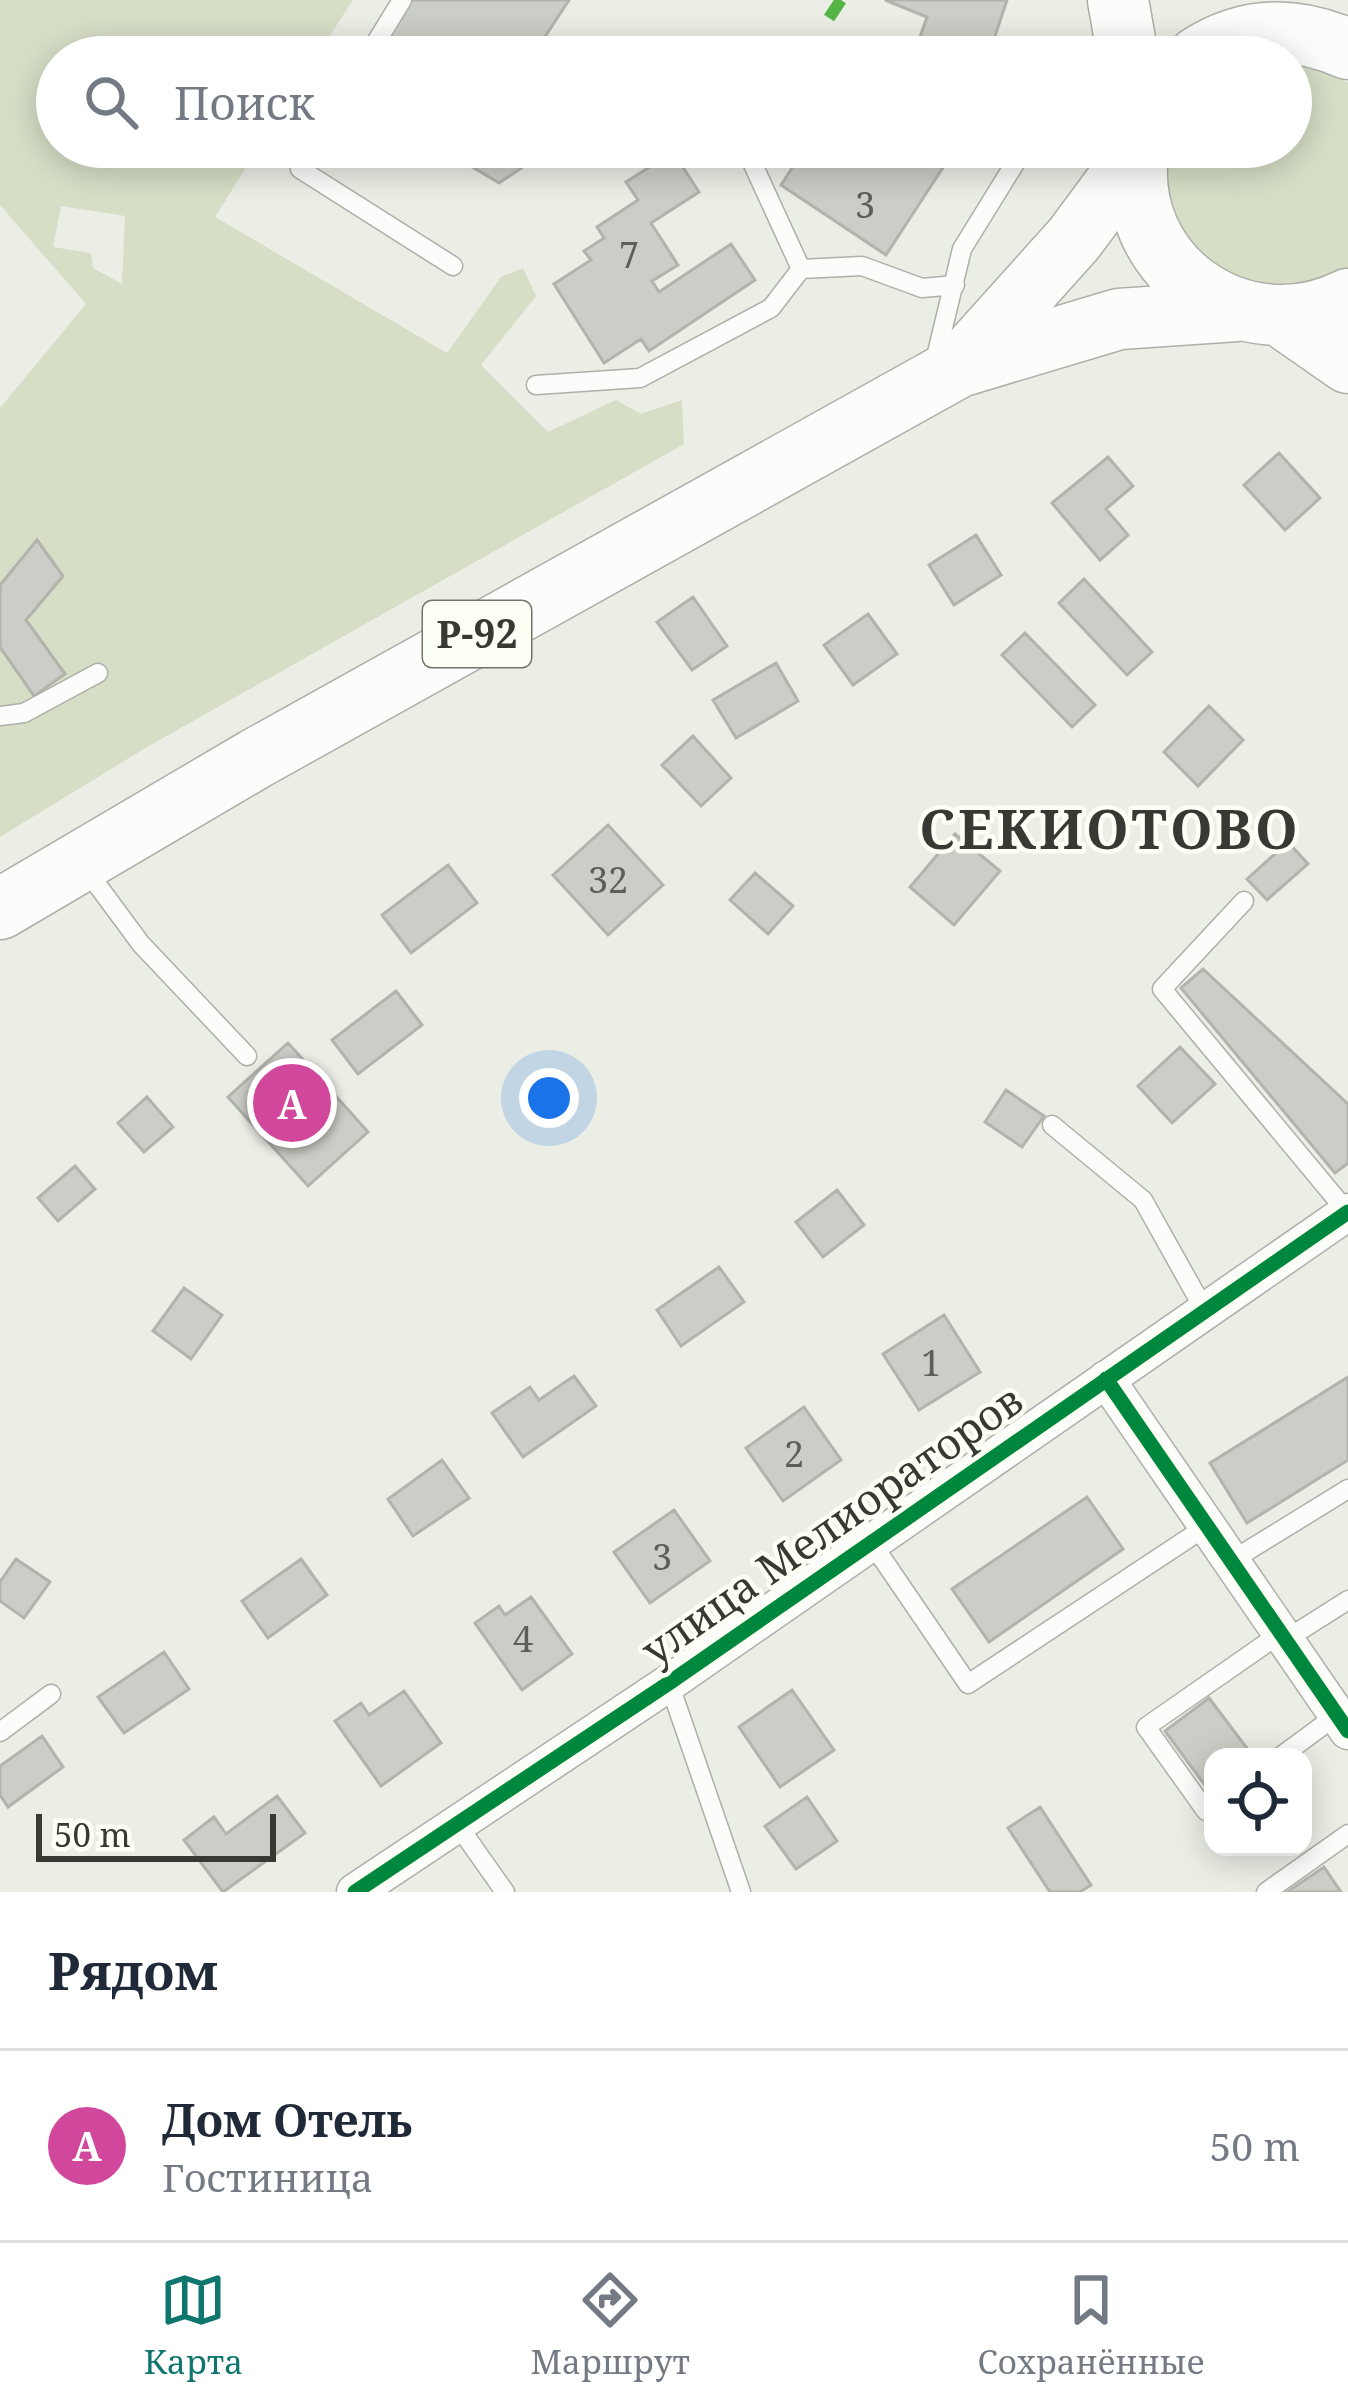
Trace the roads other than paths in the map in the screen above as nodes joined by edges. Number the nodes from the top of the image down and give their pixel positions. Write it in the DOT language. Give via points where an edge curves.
graph roads {
  1 [pos="402,0"];
  2 [pos="1261,16"];
  3 [pos="380,36"];
  4 [pos="1348,49"];
  5 [pos="301,168"];
  6 [pos="755,168"];
  7 [pos="1012,168"];
  8 [pos="1125,168"];
  9 [pos="1139,168"];
  10 [pos="453,266"];
  11 [pos="801,269"];
  12 [pos="955,285"];
  13 [pos="1348,299"];
  14 [pos="1260,314"];
  15 [pos="1348,363"];
  16 [pos="943,377"];
  17 [pos="536,385"];
  18 [pos="98,674"];
  19 [pos="0,716"];
  20 [pos="80,862"];
  21 [pos="1244,901"];
  22 [pos="0,909"];
  23 [pos="248,1056"];
  24 [pos="1052,1125"];
  25 [pos="1348,1212"];
  26 [pos="1205,1311"];
  27 [pos="1106,1379"];
  28 [pos="1348,1489"];
  29 [pos="1207,1526"];
  30 [pos="871,1542"];
  31 [pos="1232,1561"];
  32 [pos="1348,1600"];
  33 [pos="1283,1637"];
  34 [pos="669,1682"];
  35 [pos="51,1694"];
  36 [pos="1342,1724"];
  37 [pos="0,1732"];
  38 [pos="1297,1748"];
  39 [pos="1204,1810"];
  40 [pos="457,1824"];
  41 [pos="1348,1834"];
  42 [pos="355,1892"];
  43 [pos="506,1892"];
  44 [pos="741,1892"];
  45 [pos="1266,1892"];
  1 -- 3 [label="lane"];
  2 -- 4 [label="main road"];
  5 -- 10 [label="lane"];
  6 -- 11 [label="lane"];
  7 -- 12 [label="lane" via="962,249"];
  8 -- 16 [label="main road, Р-92" via="1074,239"];
  9 -- 14 [label="main road" via="1141,211 1167,262 1187,284"];
  11 -- 12 [label="lane" via="862,266 922,288"];
  11 -- 17 [label="lane" via="771,308 640,378"];
  12 -- 16 [label="lane"];
  13 -- 14 [label="main road"];
  14 -- 15 [label="main road"];
  14 -- 16 [label="main road, Р-92" via="1119,319"];
  16 -- 20 [label="main road, Р-92"];
  18 -- 19 [label="lane" via="24,713"];
  20 -- 22 [label="main road, Р-92"];
  20 -- 23 [label="lane" via="141,944"];
  21 -- 25 [label="lane" via="1162,989"];
  24 -- 26 [label="lane" via="1143,1200"];
  25 -- 26 [label="street, улица Мелиораторов"];
  26 -- 27 [label="street, улица Мелиораторов"];
  27 -- 29 [label="street"];
  27 -- 30 [label="street, улица Мелиораторов"];
  28 -- 31 [label="lane"];
  29 -- 30 [label="lane" via="968,1684"];
  29 -- 31 [label="street"];
  30 -- 34 [label="street, улица Мелиораторов"];
  31 -- 33 [label="street"];
  32 -- 33 [label="lane"];
  33 -- 36 [label="street"];
  33 -- 39 [label="lane" via="1146,1727"];
  34 -- 40 [label="street, улица Мелиораторов"];
  34 -- 44 [label="lane"];
  35 -- 37 [label="lane"];
  36 -- 38 [label="lane"];
  40 -- 42 [label="street, улица Мелиораторов"];
  40 -- 43 [label="lane"];
  41 -- 45 [label="lane"];
}
